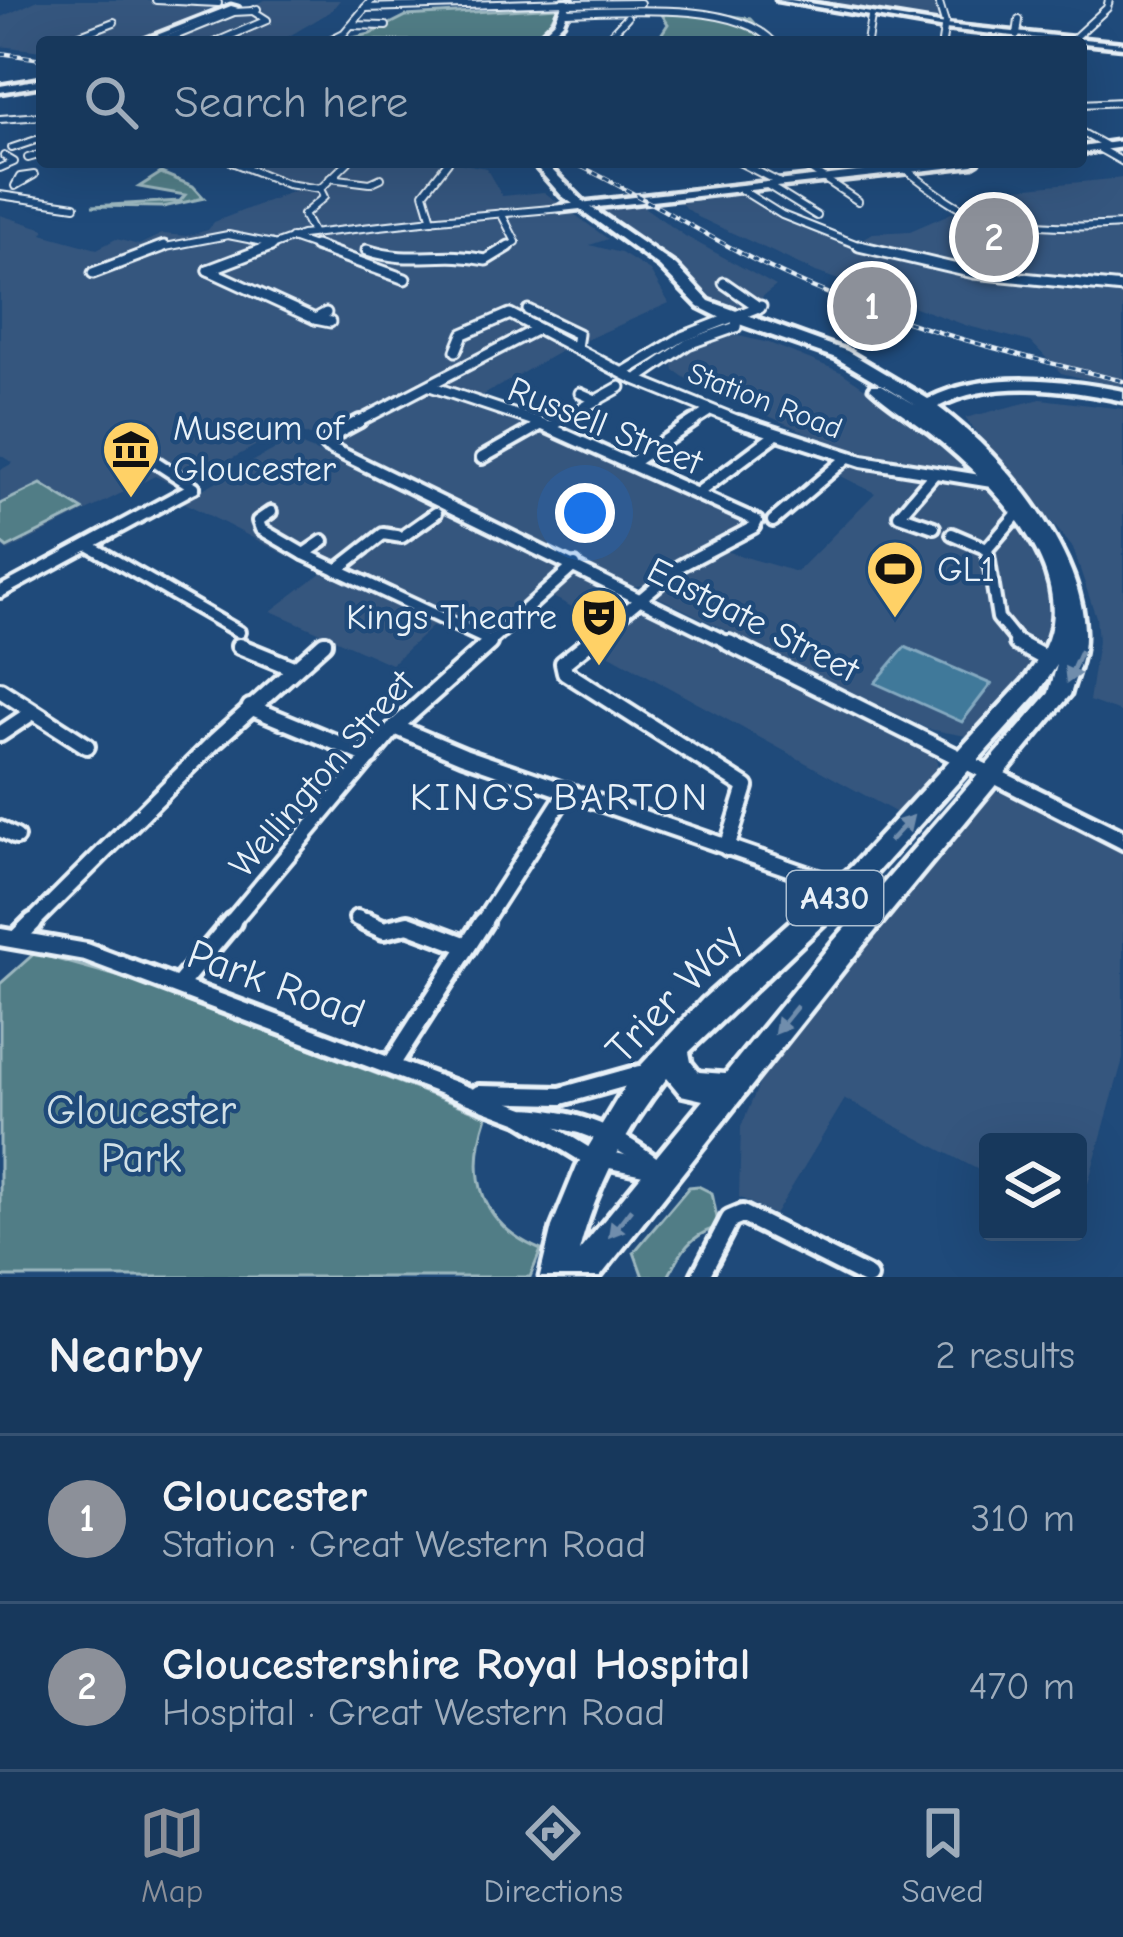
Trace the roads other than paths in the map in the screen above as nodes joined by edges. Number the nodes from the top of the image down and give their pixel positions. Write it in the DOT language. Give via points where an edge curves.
graph roads {
  1 [pos="156,0"];
  2 [pos="372,0"];
  3 [pos="780,0"];
  4 [pos="938,0"];
  5 [pos="1116,0"];
  6 [pos="640,3"];
  7 [pos="229,4"];
  8 [pos="566,4"];
  9 [pos="365,8"];
  10 [pos="254,11"];
  11 [pos="627,17"];
  12 [pos="871,17"];
  13 [pos="1019,20"];
  14 [pos="114,22"];
  15 [pos="351,25"];
  16 [pos="386,26"];
  17 [pos="945,27"];
  18 [pos="1017,35"];
  19 [pos="78,36"];
  20 [pos="157,36"];
  21 [pos="157,36"];
  22 [pos="175,36"];
  23 [pos="230,36"];
  24 [pos="338,36"];
  25 [pos="542,36"];
  26 [pos="610,36"];
  27 [pos="770,36"];
  28 [pos="868,36"];
  29 [pos="943,36"];
  30 [pos="1026,36"];
  31 [pos="1076,36"];
  32 [pos="1087,42"];
  33 [pos="1123,45"];
  34 [pos="36,83"];
  35 [pos="0,87"];
  36 [pos="1123,102"];
  37 [pos="1087,104"];
  38 [pos="36,116"];
  39 [pos="0,118"];
  40 [pos="1087,136"];
  41 [pos="36,140"];
  42 [pos="1123,144"];
  43 [pos="1102,147"];
  44 [pos="12,148"];
  45 [pos="1087,149"];
  46 [pos="4,156"];
  47 [pos="36,156"];
  48 [pos="22,160"];
  49 [pos="1123,162"];
  50 [pos="0,168"];
  51 [pos="249,168"];
  52 [pos="341,168"];
  53 [pos="443,168"];
  54 [pos="532,168"];
  55 [pos="542,168"];
  56 [pos="751,168"];
  57 [pos="808,168"];
  58 [pos="915,168"];
  59 [pos="905,169"];
  60 [pos="329,178"];
  61 [pos="381,178"];
  62 [pos="823,178"];
  63 [pos="780,183"];
  64 [pos="766,185"];
  65 [pos="320,189"];
  66 [pos="740,189"];
  67 [pos="0,195"];
  68 [pos="609,202"];
  69 [pos="845,203"];
  70 [pos="75,206"];
  71 [pos="569,207"];
  72 [pos="501,213"];
  73 [pos="818,216"];
  74 [pos="593,219"];
  75 [pos="432,220"];
  76 [pos="1123,225"];
  77 [pos="313,232"];
  78 [pos="290,238"];
  79 [pos="272,244"];
  80 [pos="367,250"];
  81 [pos="93,273"];
  82 [pos="405,279"];
  83 [pos="724,283"];
  84 [pos="1123,288"];
  85 [pos="528,310"];
  86 [pos="745,315"];
  87 [pos="328,318"];
  88 [pos="537,329"];
  89 [pos="576,347"];
  90 [pos="456,351"];
  91 [pos="626,371"];
  92 [pos="640,377"];
  93 [pos="430,386"];
  94 [pos="620,388"];
  95 [pos="580,393"];
  96 [pos="1123,400"];
  97 [pos="598,401"];
  98 [pos="928,410"];
  99 [pos="709,412"];
  100 [pos="546,426"];
  101 [pos="774,436"];
  102 [pos="131,446"];
  103 [pos="482,458"];
  104 [pos="848,458"];
  105 [pos="632,463"];
  106 [pos="934,474"];
  107 [pos="994,482"];
  108 [pos="1018,488"];
  109 [pos="699,492"];
  110 [pos="271,512"];
  111 [pos="1018,512"];
  112 [pos="436,513"];
  113 [pos="772,520"];
  114 [pos="934,527"];
  115 [pos="952,533"];
  116 [pos="323,541"];
  117 [pos="88,545"];
  118 [pos="987,549"];
  119 [pos="304,554"];
  120 [pos="575,565"];
  121 [pos="337,571"];
  122 [pos="0,592"];
  123 [pos="641,597"];
  124 [pos="326,641"];
  125 [pos="490,641"];
  126 [pos="1049,661"];
  127 [pos="293,668"];
  128 [pos="0,690"];
  129 [pos="250,707"];
  130 [pos="33,712"];
  131 [pos="395,727"];
  132 [pos="0,734"];
  133 [pos="87,746"];
  134 [pos="371,757"];
  135 [pos="962,759"];
  136 [pos="991,773"];
  137 [pos="566,793"];
  138 [pos="0,830"];
  139 [pos="16,837"];
  140 [pos="1123,841"];
  141 [pos="727,848"];
  142 [pos="846,888"];
  143 [pos="357,918"];
  144 [pos="8,938"];
  145 [pos="467,946"];
  146 [pos="178,986"];
  147 [pos="667,1057"];
  148 [pos="391,1065"];
  149 [pos="731,1088"];
  150 [pos="460,1092"];
  151 [pos="523,1116"];
  152 [pos="614,1133"];
  153 [pos="598,1162"];
  154 [pos="662,1171"];
  155 [pos="557,1277"];
  156 [pos="579,1277"];
  157 [pos="700,1277"];
  158 [pos="868,1277"];
  1 -- 7 [label="street"];
  2 -- 9 [label="street"];
  3 -- 12 [label="street"];
  4 -- 17 [label="street"];
  5 -- 31 [label="street"];
  6 -- 8 [label="street"];
  7 -- 10 [label="street" via="258,6"];
  7 -- 20 [label="main road"];
  7 -- 21 [label="main road"];
  8 -- 9 [label="street"];
  8 -- 25 [label="main road"];
  8 -- 27 [label="street" via="736,13"];
  9 -- 15 [label="street"];
  10 -- 22 [label="street"];
  10 -- 23 [label="street" via="266,20"];
  11 -- 26 [label="street"];
  12 -- 17 [label="street"];
  12 -- 28 [label="street"];
  13 -- 18 [label="street"];
  14 -- 19 [label="street"];
  15 -- 16 [label="street"];
  15 -- 24 [label="street"];
  17 -- 18 [label="street"];
  17 -- 29 [label="street"];
  18 -- 30 [label="street"];
  32 -- 33 [label="street"];
  34 -- 35 [label="main road"];
  36 -- 37 [label="street"];
  38 -- 39 [label="street"];
  40 -- 43 [label="street"];
  41 -- 44 [label="street"];
  42 -- 43 [label="main road"];
  43 -- 45 [label="main road"];
  43 -- 49 [label="street"];
  46 -- 48 [label="street"];
  47 -- 48 [label="street"];
  48 -- 50 [label="street"];
  51 -- 65 [label="street"];
  52 -- 60 [label="street"];
  53 -- 75 [label="street" via="424,193"];
  54 -- 71 [label="main road, A430"];
  55 -- 71 [label="main road, A430"];
  56 -- 63 [label="street"];
  57 -- 62 [label="street"];
  58 -- 59 [label="main road"];
  59 -- 62 [label="main road"];
  59 -- 76 [label="street" via="984,216"];
  60 -- 61 [label="street"];
  60 -- 65 [label="street"];
  62 -- 63 [label="main road"];
  62 -- 69 [label="street" via="862,200"];
  63 -- 64 [label="main road"];
  64 -- 66 [label="main road"];
  64 -- 73 [label="street"];
  65 -- 77 [label="street" via="324,196 303,215"];
  66 -- 68 [label="main road"];
  66 -- 84 [label="street" via="848,245 1030,280"];
  67 -- 70 [label="street"];
  68 -- 71 [label="main road"];
  68 -- 74 [label="main road" via="595,208"];
  71 -- 72 [label="street"];
  71 -- 74 [label="main road, A430"];
  71 -- 86 [label="main road, A430" via="655,267 693,309"];
  72 -- 75 [label="street"];
  72 -- 80 [label="street" via="516,242 486,260 451,253 400,262"];
  74 -- 86 [label="main road, A430" via="667,265 704,304"];
  75 -- 77 [label="street"];
  77 -- 78 [label="street"];
  78 -- 79 [label="street"];
  78 -- 82 [label="street"];
  79 -- 81 [label="street" via="224,233"];
  79 -- 87 [label="street" via="208,270 314,319"];
  83 -- 86 [label="street"];
  85 -- 89 [label="street" via="578,334"];
  86 -- 91 [label="street" via="682,337"];
  86 -- 92 [label="street"];
  86 -- 98 [label="main road, A430"];
  88 -- 89 [label="street, Station Road"];
  88 -- 90 [label="street, Station Road" via="510,314 464,334"];
  88 -- 93 [label="street"];
  89 -- 91 [label="street, Station Road"];
  91 -- 92 [label="street, Station Road"];
  92 -- 99 [label="street, Station Road"];
  93 -- 100 [label="street, Russell Street"];
  93 -- 120 [label="street, Eastgate Street" via="326,442 328,448"];
  94 -- 97 [label="street"];
  95 -- 97 [label="street"];
  96 -- 98 [label="main road" via="1026,394"];
  97 -- 100 [label="street"];
  98 -- 107 [label="main road, A430"];
  98 -- 108 [label="main road, A430"];
  99 -- 101 [label="street, Station Road"];
  99 -- 105 [label="street"];
  100 -- 103 [label="street"];
  100 -- 105 [label="street, Russell Street"];
  101 -- 104 [label="street, Station Road"];
  101 -- 109 [label="street"];
  102 -- 117 [label="street" via="194,488"];
  104 -- 106 [label="street, Station Road"];
  104 -- 113 [label="street"];
  105 -- 109 [label="street, Russell Street"];
  106 -- 107 [label="street, Station Road"];
  106 -- 114 [label="street" via="899,515"];
  107 -- 108 [label="street, Station Road"];
  107 -- 111 [label="main road, A430"];
  108 -- 136 [label="main road, A430, one-way" via="1066,554 1085,627 1069,681"];
  109 -- 123 [label="street, Russell Street" via="757,521 754,527"];
  110 -- 119 [label="street" via="258,521 261,529"];
  111 -- 118 [label="street"];
  111 -- 126 [label="main road, A430" via="1049,560 1063,604"];
  112 -- 121 [label="street" via="402,537 383,534"];
  115 -- 118 [label="street"];
  116 -- 119 [label="street"];
  117 -- 122 [label="street"];
  117 -- 127 [label="street"];
  118 -- 126 [label="street" via="999,628"];
  119 -- 121 [label="street"];
  120 -- 123 [label="street, Eastgate Street"];
  120 -- 125 [label="street, Wellington Street"];
  121 -- 125 [label="street"];
  123 -- 135 [label="street, Eastgate Street"];
  123 -- 141 [label="street" via="563,663 565,672 746,787"];
  124 -- 127 [label="street"];
  125 -- 131 [label="street, Wellington Street"];
  126 -- 135 [label="main road, A430"];
  127 -- 129 [label="street"];
  128 -- 130 [label="street"];
  129 -- 134 [label="street"];
  129 -- 144 [label="street"];
  130 -- 132 [label="street"];
  130 -- 133 [label="street"];
  131 -- 134 [label="street, Wellington Street"];
  131 -- 137 [label="street"];
  134 -- 146 [label="street, Wellington Street"];
  135 -- 136 [label="main road"];
  142 -- 135 [label="main road, Trier Way / A430, one-way"];
  136 -- 140 [label="main road"];
  136 -- 149 [label="main road, A430, one-way"];
  137 -- 141 [label="street"];
  137 -- 145 [label="street"];
  138 -- 139 [label="street"];
  141 -- 142 [label="street"];
  142 -- 147 [label="main road, Trier Way / A430"];
  143 -- 145 [label="street" via="384,930 408,924"];
  144 -- 146 [label="street, Park Road" via="86,952"];
  145 -- 148 [label="street"];
  146 -- 148 [label="street, Park Road"];
  147 -- 149 [label="main road" via="692,1085"];
  147 -- 150 [label="street" via="627,1080 568,1097"];
  147 -- 152 [label="main road, Trier Way"];
  148 -- 150 [label="street, Park Road"];
  149 -- 154 [label="main road, A430"];
  150 -- 151 [label="street, Park Road"];
  151 -- 152 [label="street, Park Road" via="568,1118"];
  151 -- 153 [label="street, Park Road"];
  152 -- 153 [label="main road, Trier Way"];
  152 -- 154 [label="street, Park Road"];
  153 -- 154 [label="street, Park Road"];
  153 -- 155 [label="main road, Trier Way" via="562,1244"];
  154 -- 156 [label="main road, A430, one-way"];
  157 -- 158 [label="street" via="736,1214"];
}
